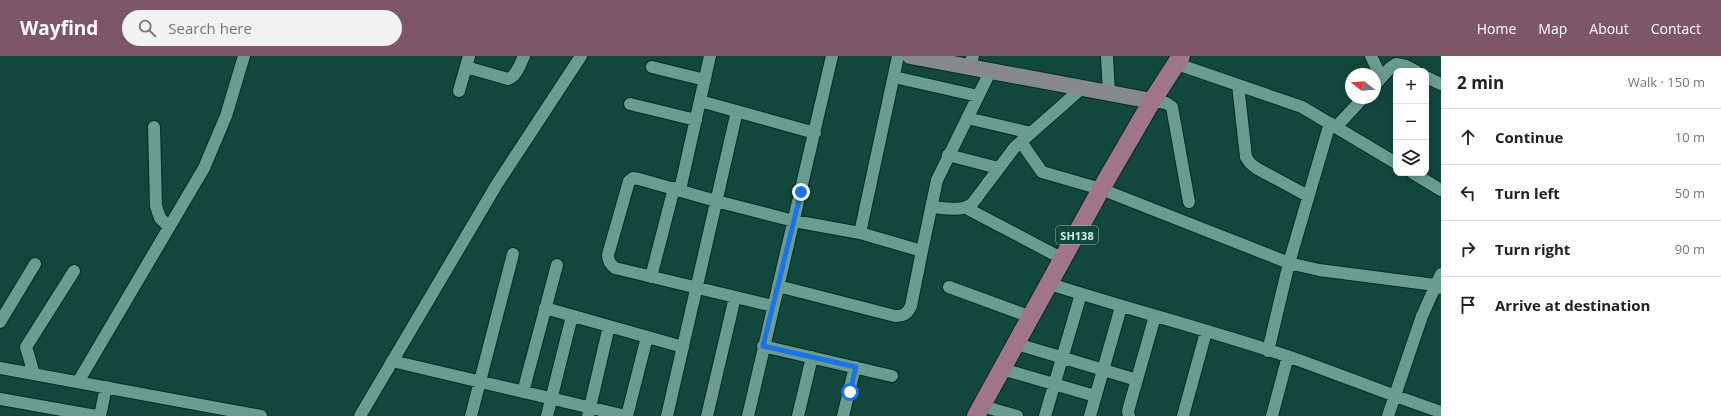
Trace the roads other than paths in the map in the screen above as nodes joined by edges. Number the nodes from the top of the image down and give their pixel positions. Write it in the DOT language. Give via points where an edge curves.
graph roads {
  1 [pos="244,56"];
  2 [pos="524,56"];
  3 [pos="581,56"];
  4 [pos="710,56"];
  5 [pos="832,56"];
  6 [pos="898,56"];
  7 [pos="910,56"];
  8 [pos="1107,56"];
  9 [pos="1371,56"];
  10 [pos="1179,60"];
  11 [pos="468,61"];
  12 [pos="971,61"];
  13 [pos="652,67"];
  14 [pos="1374,68"];
  15 [pos="1410,68"];
  16 [pos="991,70"];
  17 [pos="894,78"];
  18 [pos="1381,78"];
  19 [pos="1429,78"];
  20 [pos="705,80"];
  21 [pos="1238,84"];
  22 [pos="1441,84"];
  23 [pos="1082,88"];
  24 [pos="460,91"];
  25 [pos="1109,93"];
  26 [pos="978,96"];
  27 [pos="700,101"];
  28 [pos="1152,101"];
  29 [pos="630,104"];
  30 [pos="1356,104"];
  31 [pos="737,111"];
  32 [pos="967,118"];
  33 [pos="696,120"];
  34 [pos="1333,125"];
  35 [pos="154,127"];
  36 [pos="815,133"];
  37 [pos="1031,133"];
  38 [pos="1021,142"];
  39 [pos="948,155"];
  40 [pos="1393,161"];
  41 [pos="998,168"];
  42 [pos="1418,176"];
  43 [pos="677,189"];
  44 [pos="1102,189"];
  45 [pos="1441,190"];
  46 [pos="1308,196"];
  47 [pos="716,201"];
  48 [pos="1189,202"];
  49 [pos="931,207"];
  50 [pos="966,208"];
  51 [pos="794,221"];
  52 [pos="169,227"];
  53 [pos="860,233"];
  54 [pos="922,251"];
  55 [pos="514,254"];
  56 [pos="1063,259"];
  57 [pos="1289,263"];
  58 [pos="35,264"];
  59 [pos="556,265"];
  60 [pos="74,271"];
  61 [pos="1441,274"];
  62 [pos="651,277"];
  63 [pos="1050,284"];
  64 [pos="778,286"];
  65 [pos="949,287"];
  66 [pos="1438,287"];
  67 [pos="696,288"];
  68 [pos="1081,294"];
  69 [pos="735,297"];
  70 [pos="773,306"];
  71 [pos="1121,307"];
  72 [pos="545,308"];
  73 [pos="572,316"];
  74 [pos="1155,316"];
  75 [pos="1031,317"];
  76 [pos="0,322"];
  77 [pos="609,326"];
  78 [pos="1206,332"];
  79 [pos="647,337"];
  80 [pos="1016,344"];
  81 [pos="763,346"];
  82 [pos="682,347"];
  83 [pos="1268,350"];
  84 [pos="1288,356"];
  85 [pos="812,357"];
  86 [pos="1062,357"];
  87 [pos="392,361"];
  88 [pos="856,367"];
  89 [pos="0,368"];
  90 [pos="1002,369"];
  91 [pos="1102,369"];
  92 [pos="34,374"];
  93 [pos="892,376"];
  94 [pos="1137,380"];
  95 [pos="78,382"];
  96 [pos="480,382"];
  97 [pos="1054,384"];
  98 [pos="106,388"];
  99 [pos="523,392"];
  100 [pos="1095,396"];
  101 [pos="1394,397"];
  102 [pos="0,398"];
  103 [pos="551,399"];
  104 [pos="199,410"];
  105 [pos="979,411"];
  106 [pos="589,412"];
  107 [pos="1441,412"];
  108 [pos="96,416"];
  109 [pos="100,416"];
  110 [pos="260,416"];
  111 [pos="360,416"];
  112 [pos="471,416"];
  113 [pos="547,416"];
  114 [pos="626,416"];
  115 [pos="667,416"];
  116 [pos="707,416"];
  117 [pos="748,416"];
  118 [pos="798,416"];
  119 [pos="844,416"];
  120 [pos="1017,416"];
  121 [pos="1045,416"];
  122 [pos="1090,416"];
  123 [pos="1129,416"];
  124 [pos="1183,416"];
  125 [pos="1272,416"];
  126 [pos="1388,416"];
  1 -- 52 [label="street" via="216,142 204,168"];
  2 -- 11 [label="street" via="516,73 508,79"];
  3 -- 87 [label="street" via="497,184"];
  4 -- 20 [label="street"];
  5 -- 36 [label="street"];
  6 -- 17 [label="street"];
  7 -- 12 [label="street"];
  8 -- 25 [label="street"];
  9 -- 14 [label="street"];
  10 -- 21 [label="street"];
  10 -- 28 [label="main road, SH138"];
  11 -- 24 [label="street"];
  12 -- 16 [label="street"];
  13 -- 20 [label="street"];
  15 -- 18 [label="street" via="1396,64"];
  16 -- 23 [label="street"];
  16 -- 26 [label="street"];
  17 -- 26 [label="street"];
  17 -- 53 [label="street"];
  19 -- 22 [label="street"];
  20 -- 27 [label="street"];
  21 -- 34 [label="street" via="1302,107"];
  21 -- 46 [label="street" via="1246,157 1256,168"];
  23 -- 25 [label="street"];
  23 -- 37 [label="street"];
  25 -- 28 [label="street"];
  26 -- 32 [label="street"];
  27 -- 31 [label="street"];
  27 -- 33 [label="street"];
  28 -- 44 [label="main road, SH138"];
  28 -- 48 [label="street" via="1166,103 1172,107"];
  29 -- 33 [label="street"];
  30 -- 34 [label="street"];
  31 -- 36 [label="street"];
  31 -- 47 [label="street"];
  32 -- 37 [label="street"];
  32 -- 39 [label="street"];
  33 -- 43 [label="street"];
  34 -- 40 [label="street"];
  34 -- 46 [label="street"];
  35 -- 52 [label="street" via="156,206 160,218"];
  36 -- 51 [label="street"];
  37 -- 38 [label="street"];
  38 -- 41 [label="street"];
  38 -- 44 [label="street" via="1042,172"];
  39 -- 41 [label="street"];
  39 -- 49 [label="street" via="937,180"];
  41 -- 50 [label="street" via="972,204"];
  42 -- 45 [label="street"];
  43 -- 47 [label="street"];
  43 -- 62 [label="street"];
  43 -- 62 [label="street" via="639,179 633,178 629,181 608,261 615,268"];
  44 -- 56 [label="main road, SH138"];
  44 -- 57 [label="street"];
  46 -- 57 [label="street"];
  47 -- 51 [label="street"];
  47 -- 67 [label="street"];
  49 -- 50 [label="street"];
  49 -- 54 [label="street"];
  50 -- 56 [label="street"];
  51 -- 53 [label="street"];
  51 -- 64 [label="street"];
  52 -- 95 [label="street"];
  53 -- 54 [label="street"];
  54 -- 64 [label="street" via="911,306 908,314 902,316"];
  55 -- 96 [label="street"];
  56 -- 63 [label="main road, SH138"];
  57 -- 66 [label="street" via="1319,270"];
  57 -- 83 [label="street"];
  58 -- 76 [label="street"];
  59 -- 72 [label="street"];
  60 -- 92 [label="street" via="26,347"];
  61 -- 66 [label="street"];
  62 -- 67 [label="street"];
  63 -- 68 [label="street"];
  63 -- 75 [label="main road, SH138"];
  64 -- 70 [label="street"];
  65 -- 75 [label="street"];
  66 -- 101 [label="street" via="1422,316"];
  67 -- 69 [label="street"];
  67 -- 82 [label="street"];
  68 -- 71 [label="street"];
  68 -- 86 [label="street"];
  69 -- 70 [label="street"];
  69 -- 116 [label="street"];
  70 -- 81 [label="street"];
  71 -- 74 [label="street"];
  71 -- 91 [label="street"];
  72 -- 73 [label="street"];
  72 -- 99 [label="street"];
  73 -- 77 [label="street"];
  73 -- 103 [label="street"];
  74 -- 78 [label="street"];
  74 -- 94 [label="street"];
  75 -- 80 [label="main road, SH138"];
  77 -- 79 [label="street"];
  77 -- 106 [label="street"];
  78 -- 83 [label="street"];
  78 -- 124 [label="street"];
  79 -- 82 [label="street"];
  79 -- 114 [label="street"];
  80 -- 86 [label="street"];
  80 -- 90 [label="main road, SH138"];
  81 -- 85 [label="street"];
  81 -- 117 [label="street"];
  82 -- 115 [label="street"];
  83 -- 84 [label="street"];
  84 -- 101 [label="street"];
  84 -- 125 [label="street"];
  85 -- 88 [label="street"];
  85 -- 118 [label="street"];
  86 -- 91 [label="street"];
  86 -- 97 [label="street"];
  87 -- 96 [label="street"];
  87 -- 111 [label="street"];
  88 -- 93 [label="street"];
  88 -- 119 [label="street"];
  89 -- 92 [label="street"];
  90 -- 97 [label="street"];
  90 -- 105 [label="main road, SH138"];
  91 -- 94 [label="street"];
  91 -- 100 [label="street"];
  92 -- 95 [label="street"];
  94 -- 123 [label="street" via="1128,411"];
  95 -- 98 [label="street"];
  96 -- 99 [label="street"];
  96 -- 112 [label="street"];
  97 -- 100 [label="street"];
  97 -- 121 [label="street"];
  98 -- 104 [label="street"];
  98 -- 109 [label="street"];
  99 -- 103 [label="street"];
  100 -- 122 [label="street"];
  101 -- 107 [label="street"];
  101 -- 126 [label="street"];
  102 -- 108 [label="street"];
  103 -- 106 [label="street"];
  103 -- 113 [label="street"];
  104 -- 110 [label="street"];
  105 -- 120 [label="street"];
  106 -- 114 [label="street"];
}
